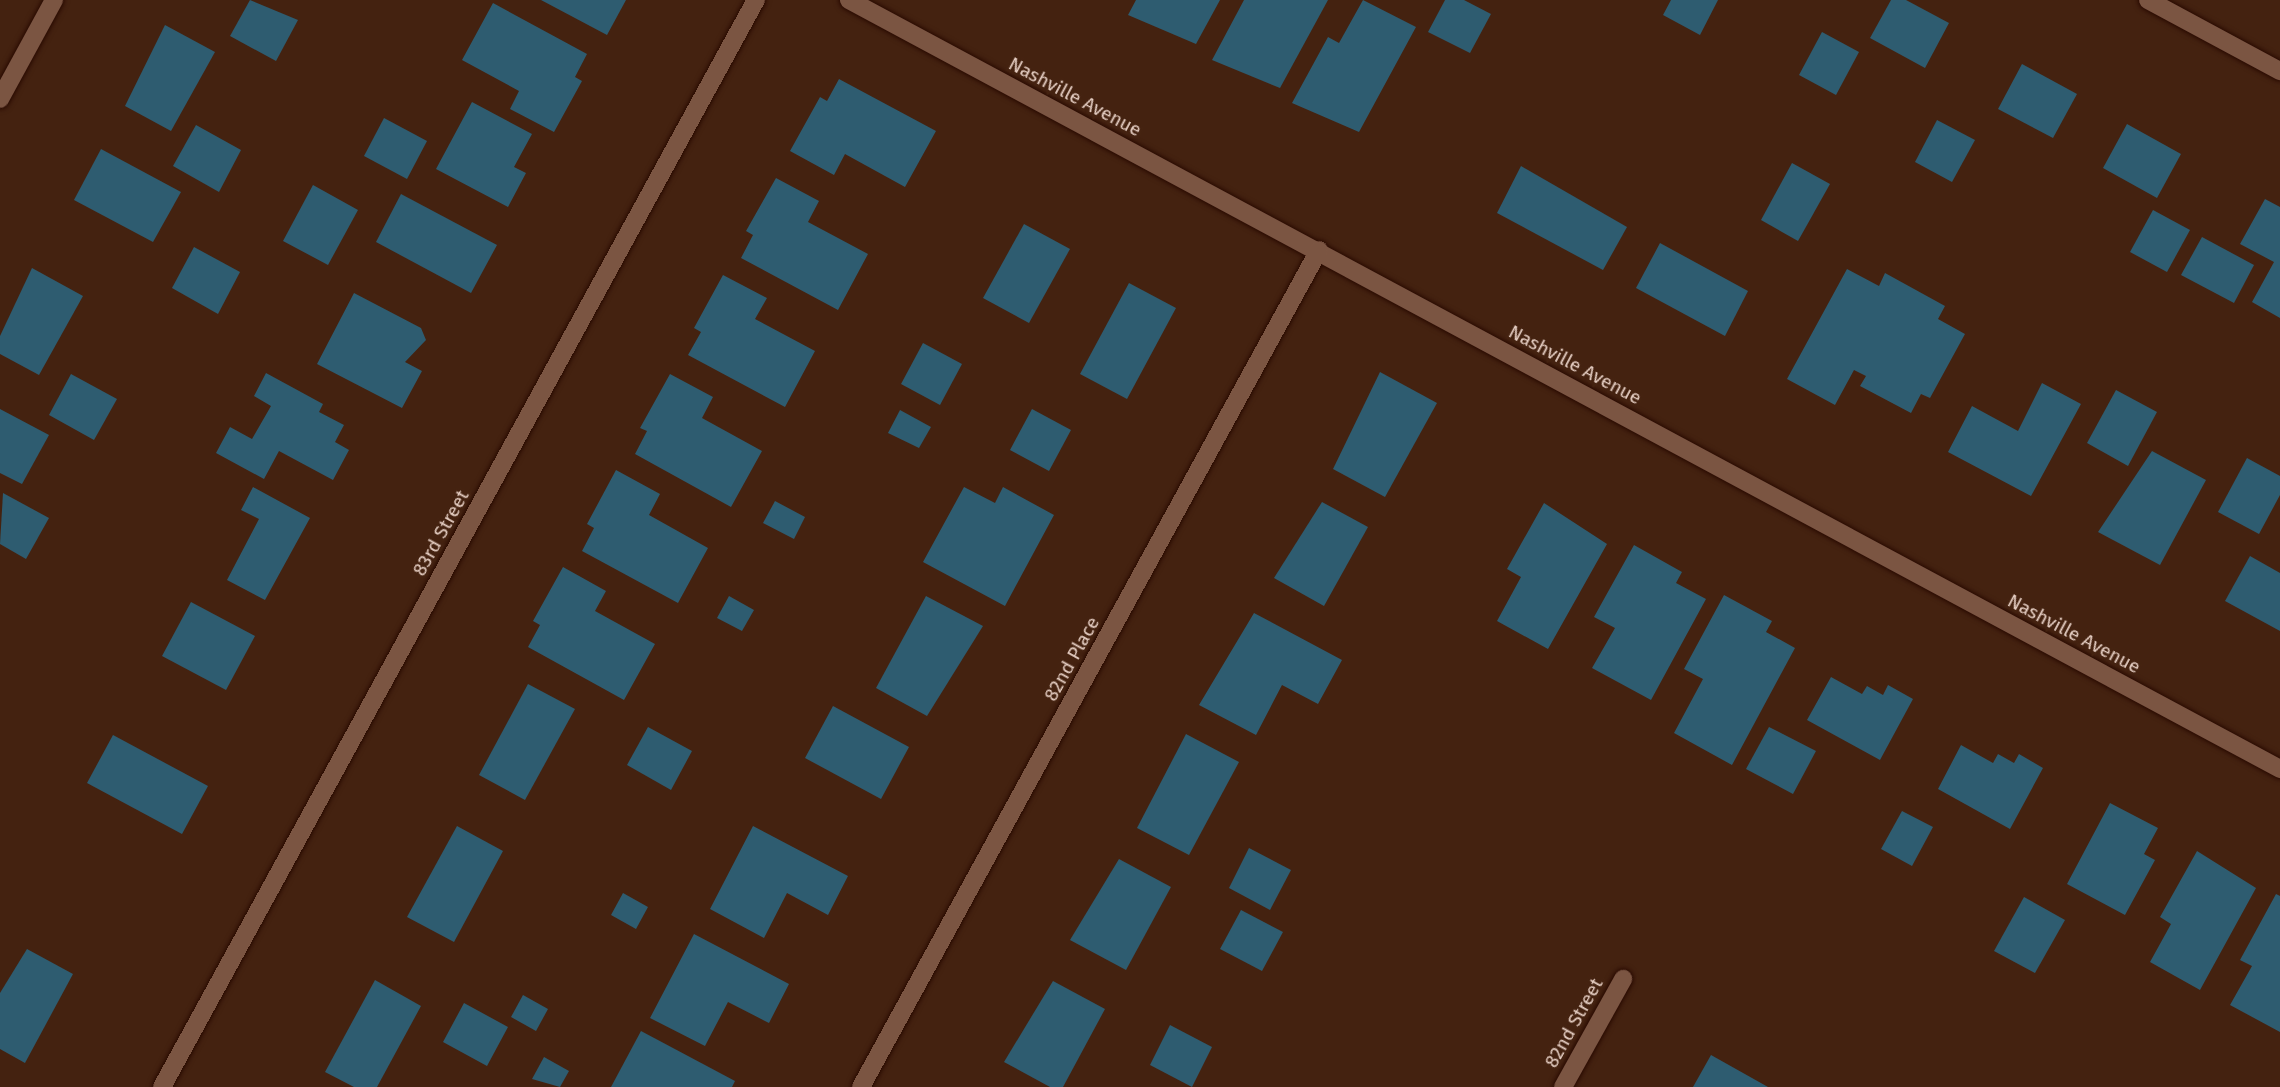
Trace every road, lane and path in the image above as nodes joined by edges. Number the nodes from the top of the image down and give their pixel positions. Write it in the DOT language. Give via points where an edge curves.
graph roads {
  1 [pos="54,0"];
  2 [pos="756,0"];
  3 [pos="849,0"];
  4 [pos="2148,0"];
  5 [pos="2280,71"];
  6 [pos="0,99"];
  7 [pos="1319,250"];
  8 [pos="2280,769"];
  9 [pos="1623,979"];
  10 [pos="162,1087"];
  11 [pos="862,1087"];
  12 [pos="1563,1087"];
  1 -- 6 [label="street"];
  2 -- 10 [label="street, 83rd Street"];
  3 -- 7 [label="street, Nashville Avenue"];
  4 -- 5 [label="street"];
  7 -- 8 [label="street, Nashville Avenue"];
  7 -- 11 [label="street, 82nd Place"];
  9 -- 12 [label="street, 82nd Street"];
}
